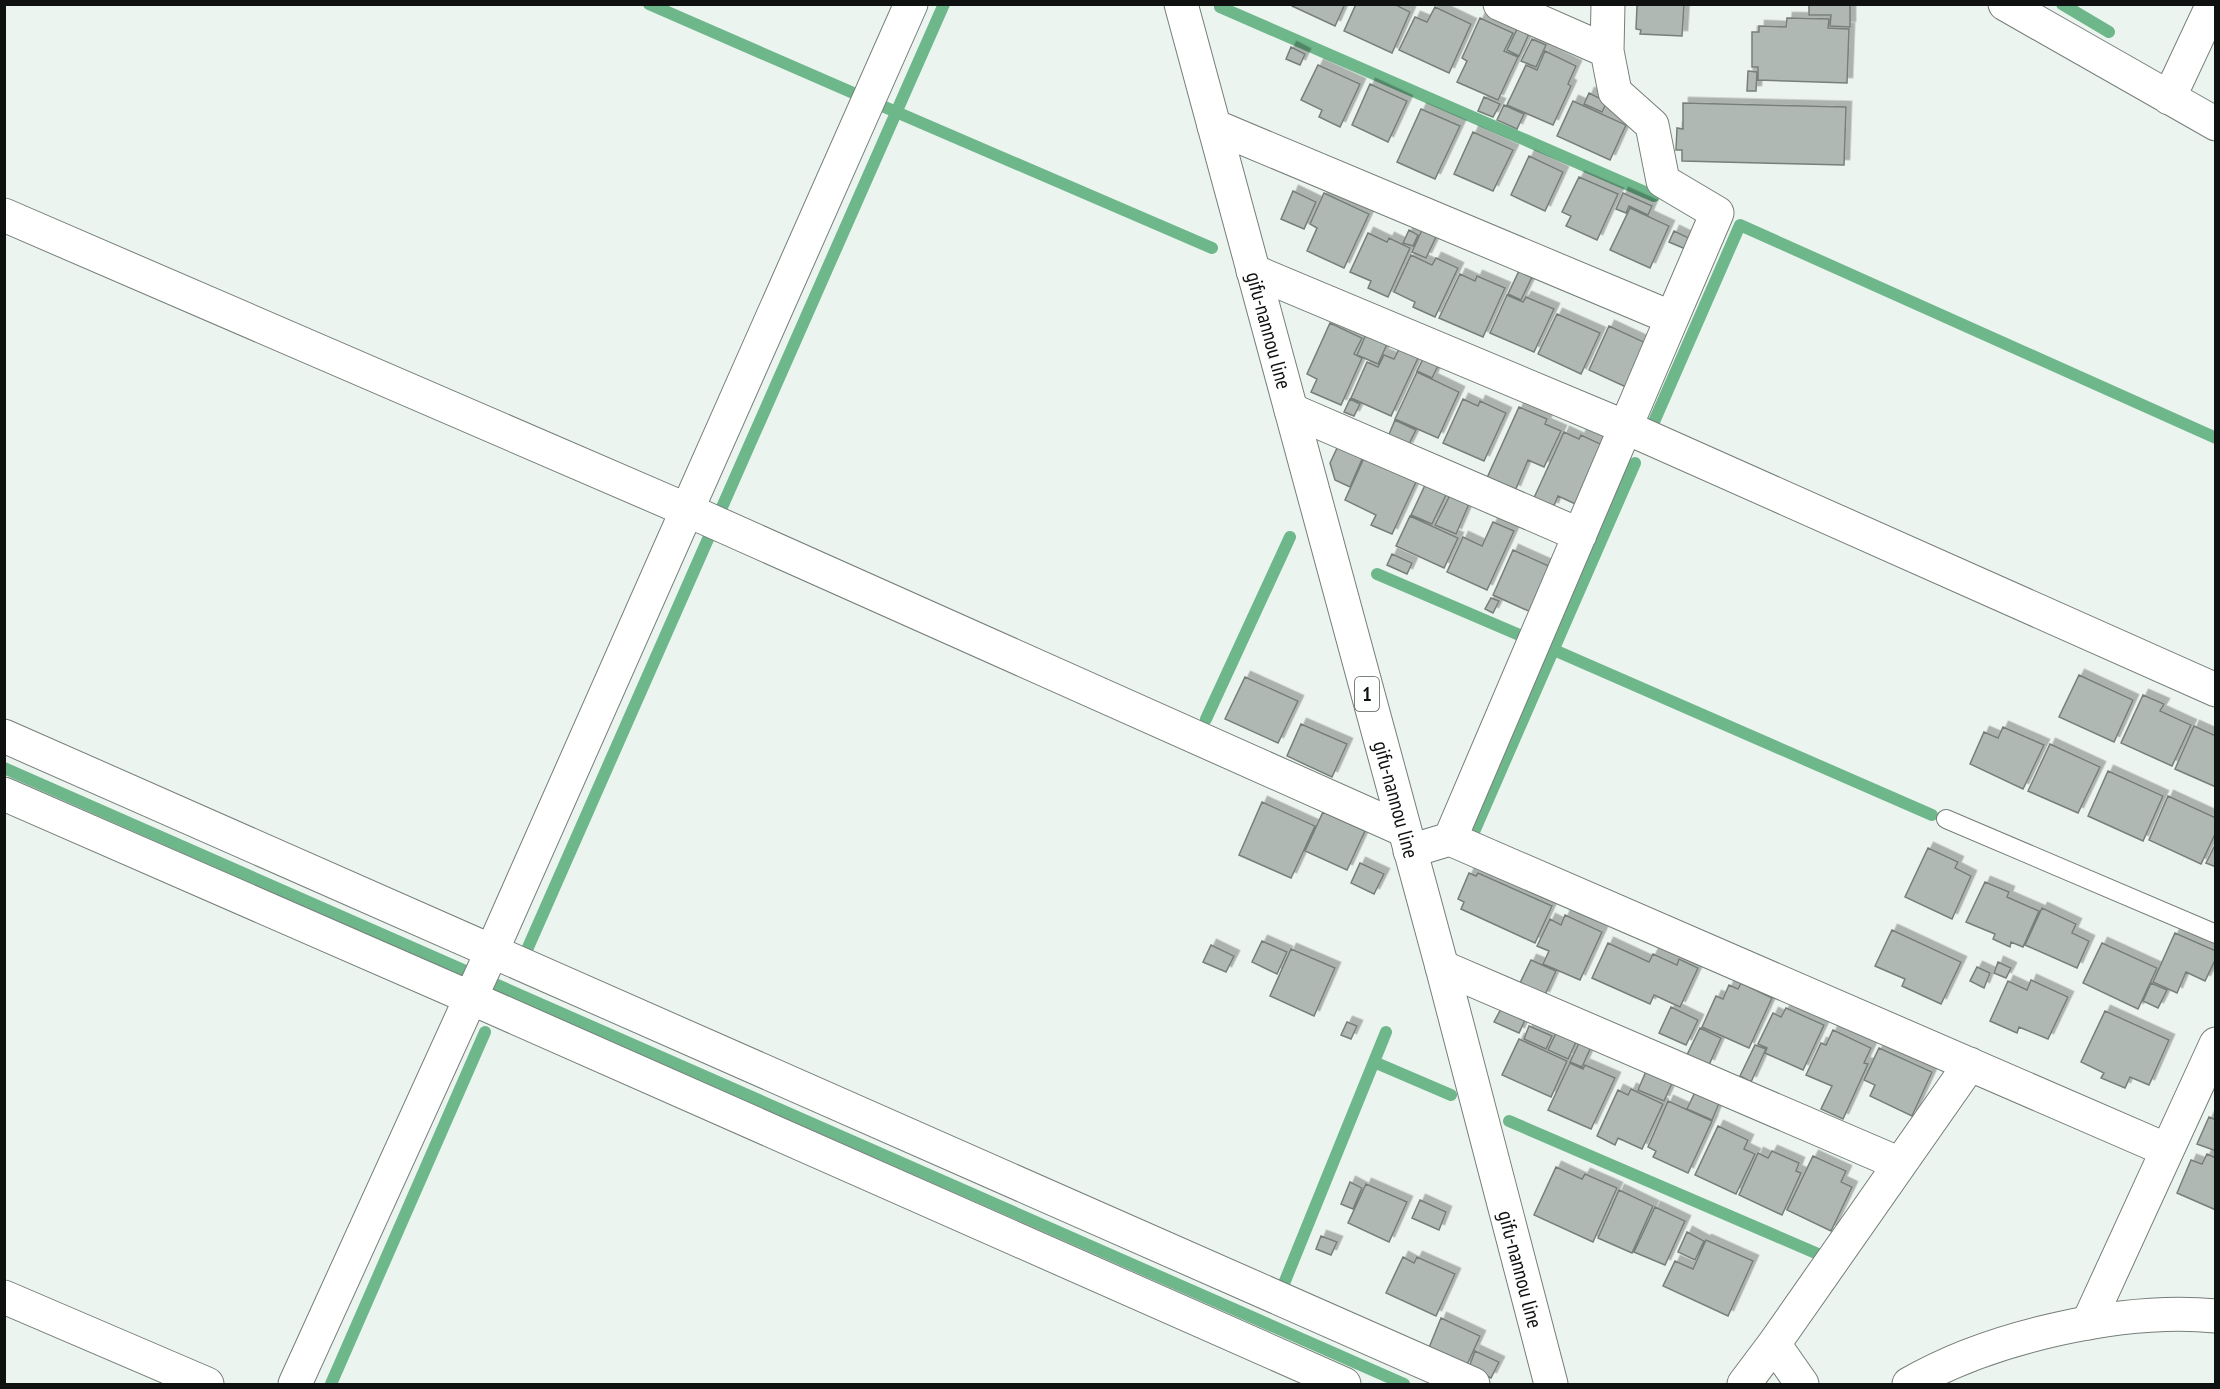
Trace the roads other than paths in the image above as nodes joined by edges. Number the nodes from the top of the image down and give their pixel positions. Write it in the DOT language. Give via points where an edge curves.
graph roads {
  1 [pos="911,4"];
  2 [pos="1181,4"];
  3 [pos="1500,4"];
  4 [pos="1608,4"];
  5 [pos="2005,4"];
  6 [pos="2213,4"];
  7 [pos="1607,51"];
  8 [pos="2169,98"];
  9 [pos="2216,124"];
  10 [pos="1214,126"];
  11 [pos="4,215"];
  12 [pos="1253,271"];
  13 [pos="1672,318"];
  14 [pos="1291,410"];
  15 [pos="1625,428"];
  16 [pos="687,510"];
  17 [pos="1580,535"];
  18 [pos="2216,690"];
  19 [pos="4,736"];
  20 [pos="4,794"];
  21 [pos="1946,819"];
  22 [pos="1450,839"];
  23 [pos="1407,840"];
  24 [pos="2216,934"];
  25 [pos="1442,967"];
  26 [pos="481,975"];
  27 [pos="2216,1044"];
  28 [pos="1970,1064"];
  29 [pos="2167,1150"];
  30 [pos="1900,1164"];
  31 [pos="4,1297"];
  32 [pos="2216,1316"];
  33 [pos="2088,1323"];
  34 [pos="1774,1344"];
  35 [pos="207,1384"];
  36 [pos="295,1384"];
  37 [pos="1344,1384"];
  38 [pos="1473,1384"];
  39 [pos="1551,1384"];
  40 [pos="1744,1384"];
  41 [pos="1802,1384"];
  42 [pos="1909,1384"];
  1 -- 16 [label="street"];
  2 -- 10 [label="street, gifu-nannou line / 1"];
  3 -- 7 [label="street"];
  4 -- 7 [label="street"];
  5 -- 8 [label="street"];
  6 -- 8 [label="street"];
  7 -- 13 [label="street" via="1615,92 1652,125 1663,181 1717,213"];
  8 -- 9 [label="street"];
  10 -- 12 [label="street, gifu-nannou line / 1"];
  10 -- 13 [label="street"];
  11 -- 16 [label="street"];
  12 -- 14 [label="street, gifu-nannou line / 1"];
  12 -- 15 [label="street"];
  13 -- 15 [label="street"];
  14 -- 17 [label="street"];
  14 -- 23 [label="street, gifu-nannou line / 1"];
  15 -- 17 [label="street"];
  15 -- 18 [label="street"];
  16 -- 23 [label="street"];
  16 -- 26 [label="street"];
  17 -- 22 [label="street"];
  19 -- 26 [label="street"];
  20 -- 26 [label="street"];
  21 -- 24 [label="lane"];
  22 -- 23 [label="street"];
  22 -- 28 [label="street"];
  23 -- 25 [label="street, gifu-nannou line / 1"];
  25 -- 30 [label="street"];
  25 -- 39 [label="street, gifu-nannou line / 1"];
  26 -- 36 [label="street"];
  26 -- 37 [label="street"];
  26 -- 38 [label="street"];
  27 -- 29 [label="street"];
  28 -- 29 [label="street"];
  28 -- 30 [label="street"];
  29 -- 33 [label="street"];
  30 -- 34 [label="street"];
  31 -- 35 [label="street"];
  32 -- 33 [label="street" via="2151,1316"];
  33 -- 42 [label="street" via="1993,1348 1935,1369"];
  34 -- 40 [label="street"];
  34 -- 41 [label="street"];
}
